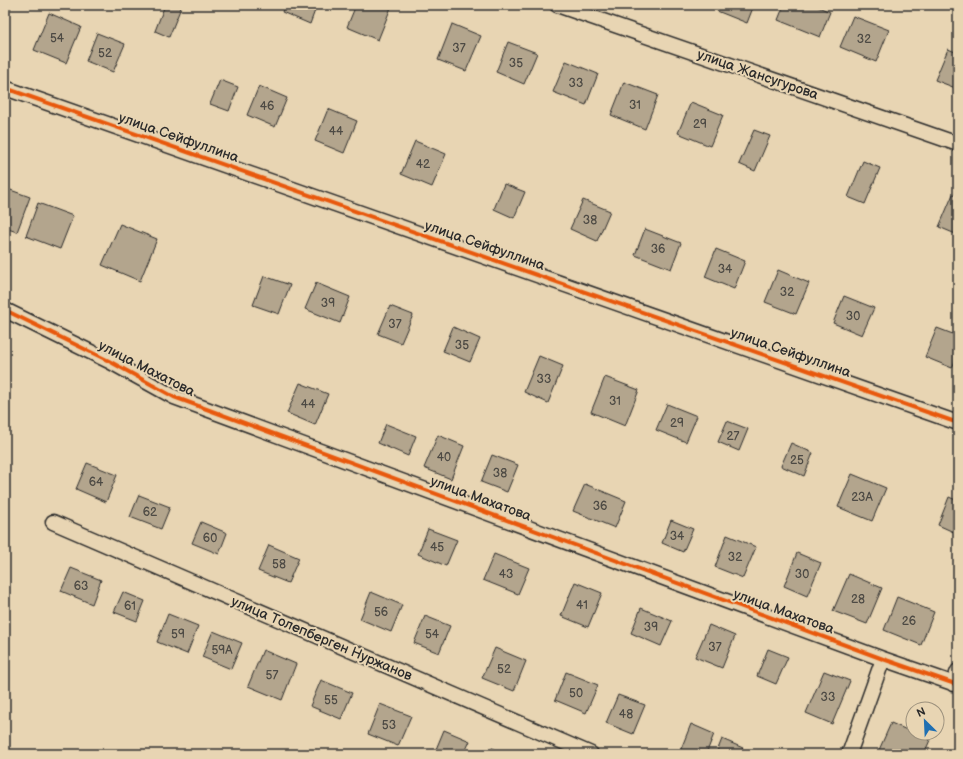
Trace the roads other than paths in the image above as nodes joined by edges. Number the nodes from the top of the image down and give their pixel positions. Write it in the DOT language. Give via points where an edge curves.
graph roads {
  1 [pos="557,5"];
  2 [pos="5,88"];
  3 [pos="958,144"];
  4 [pos="5,310"];
  5 [pos="958,423"];
  6 [pos="53,522"];
  7 [pos="884,659"];
  8 [pos="956,680"];
  9 [pos="591,754"];
  10 [pos="849,754"];
  1 -- 3 [label="street, улица Жансугурова"];
  2 -- 5 [label="street, улица Сейфуллина"];
  4 -- 7 [label="street, улица Махатова" via="109,361 174,397"];
  6 -- 9 [label="street, улица Толепберген Нуржанов"];
  7 -- 8 [label="street, улица Махатова"];
  7 -- 10 [label="street"];
}
